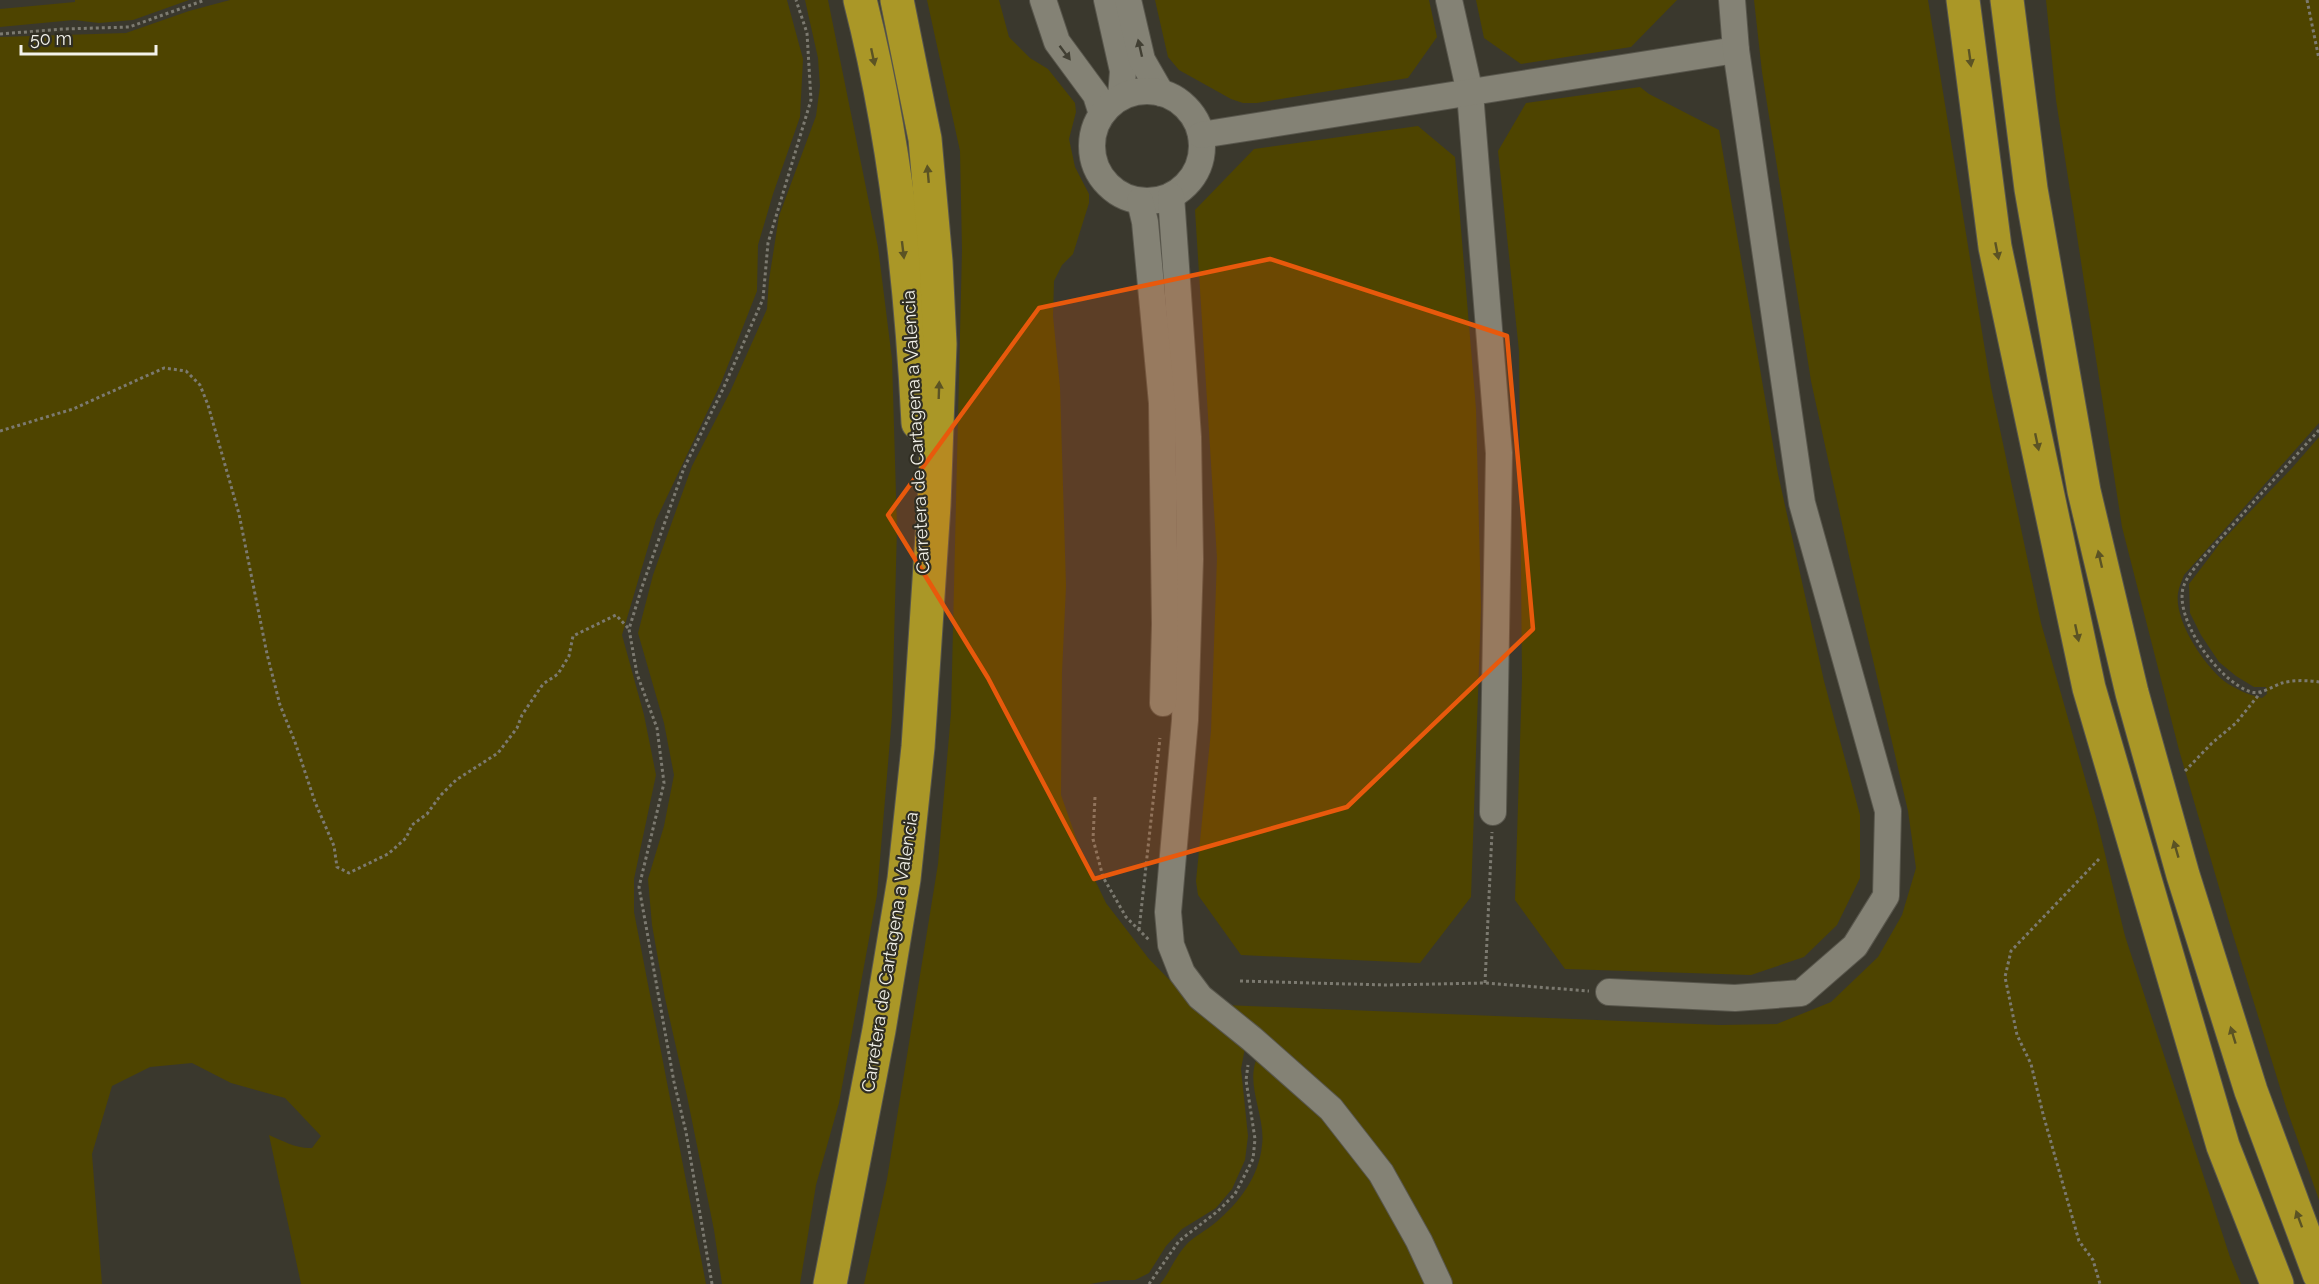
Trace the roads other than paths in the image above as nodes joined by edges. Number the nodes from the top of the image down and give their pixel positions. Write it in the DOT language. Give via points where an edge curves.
graph roads {
  1 [pos="860,0"];
  2 [pos="897,0"];
  3 [pos="1043,0"];
  4 [pos="1107,0"];
  5 [pos="1128,0"];
  6 [pos="1449,0"];
  7 [pos="1732,0"];
  8 [pos="1963,0"];
  9 [pos="2007,0"];
  10 [pos="1736,50"];
  11 [pos="1161,93"];
  12 [pos="1470,93"];
  13 [pos="1121,97"];
  14 [pos="1102,114"];
  15 [pos="1201,135"];
  16 [pos="1171,196"];
  17 [pos="1140,201"];
  18 [pos="927,616"];
  19 [pos="1164,703"];
  20 [pos="1493,812"];
  21 [pos="1609,992"];
  22 [pos="2319,1274"];
  23 [pos="830,1284"];
  24 [pos="1438,1284"];
  25 [pos="2277,1284"];
  1 -- 18 [label="highway, Carretera de Cartagena a Valencia, one-way" via="894,176 914,332"];
  18 -- 2 [label="highway, Carretera de Cartagena a Valencia, one-way" via="940,344 925,140"];
  3 -- 14 [label="lane, one-way" via="1057,42 1096,95"];
  4 -- 13 [label="lane" via="1123,71"];
  11 -- 5 [label="lane, one-way" via="1142,60"];
  6 -- 12 [label="lane"];
  7 -- 10 [label="lane"];
  8 -- 25 [label="highway, one-way" via="1995,247 2088,688 2223,1146"];
  22 -- 9 [label="highway, one-way" via="2251,1091 2183,875 2132,693 2084,490 2031,189"];
  10 -- 12 [label="lane"];
  10 -- 21 [label="lane" via="1802,503 1888,811 1886,896 1855,946 1801,993 1735,998"];
  11 -- 13 [label="lane"];
  11 -- 15 [label="lane" via="1187,108"];
  12 -- 15 [label="lane"];
  12 -- 20 [label="lane" via="1499,453"];
  13 -- 14 [label="lane"];
  14 -- 17 [label="lane" via="1091,147 1094,164 1102,180 1115,192"];
  15 -- 16 [label="lane" via="1197,171 1186,186"];
  16 -- 17 [label="lane"];
  16 -- 24 [label="lane" via="1188,437 1190,559 1185,720 1168,912 1172,945 1182,973 1200,997 1331,1109 1381,1173"];
  17 -- 19 [label="lane" via="1162,403"];
  18 -- 23 [label="highway, Carretera de Cartagena a Valencia" via="913,804 903,879 879,1030"];
}
